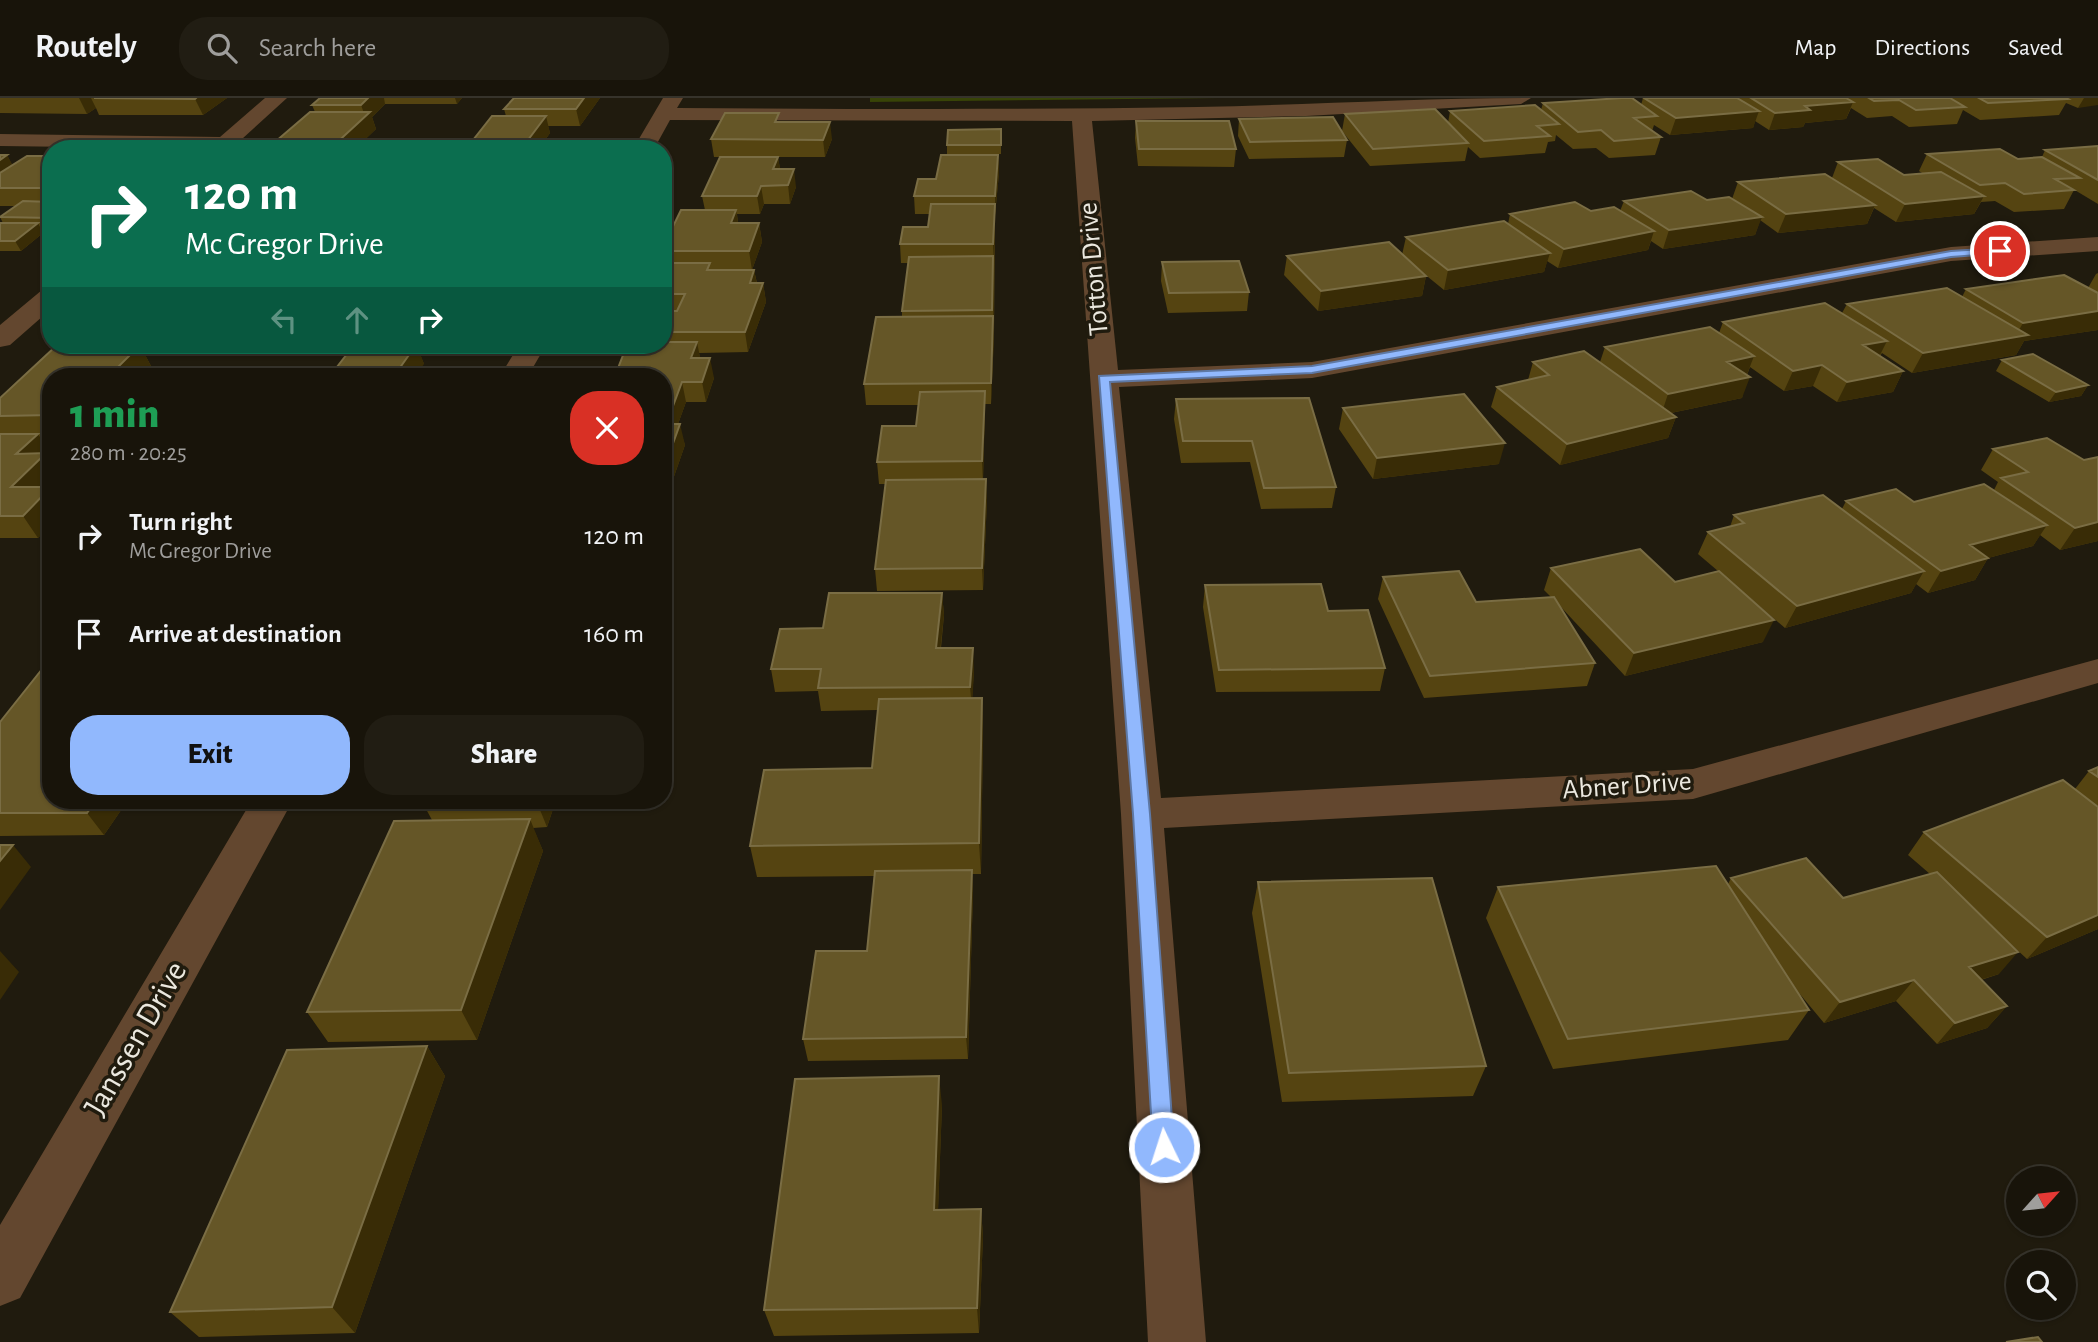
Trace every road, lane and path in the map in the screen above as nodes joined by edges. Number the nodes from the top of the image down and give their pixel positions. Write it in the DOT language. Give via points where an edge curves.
graph roads {
  1 [pos="277,98"];
  2 [pos="1521,98"];
  3 [pos="668,106"];
  4 [pos="1082,117"];
  5 [pos="0,140"];
  6 [pos="228,140"];
  7 [pos="648,140"];
  8 [pos="42,141"];
  9 [pos="2098,243"];
  10 [pos="42,303"];
  11 [pos="0,339"];
  12 [pos="1103,379"];
  13 [pos="2098,671"];
  14 [pos="268,809"];
  15 [pos="1142,814"];
  16 [pos="0,1278"];
  17 [pos="1177,1342"];
  1 -- 6 [label="street"];
  2 -- 4 [label="street" via="1391,108"];
  3 -- 4 [label="street"];
  3 -- 7 [label="street"];
  4 -- 12 [label="street, Totton Drive"];
  5 -- 8 [label="street"];
  9 -- 12 [label="street" via="1951,254 1312,370"];
  10 -- 11 [label="street"];
  12 -- 15 [label="street, Totton Drive"];
  13 -- 15 [label="street, Abner Drive" via="1693,784"];
  14 -- 16 [label="street, Janssen Drive"];
  15 -- 17 [label="street, Totton Drive"];
}
